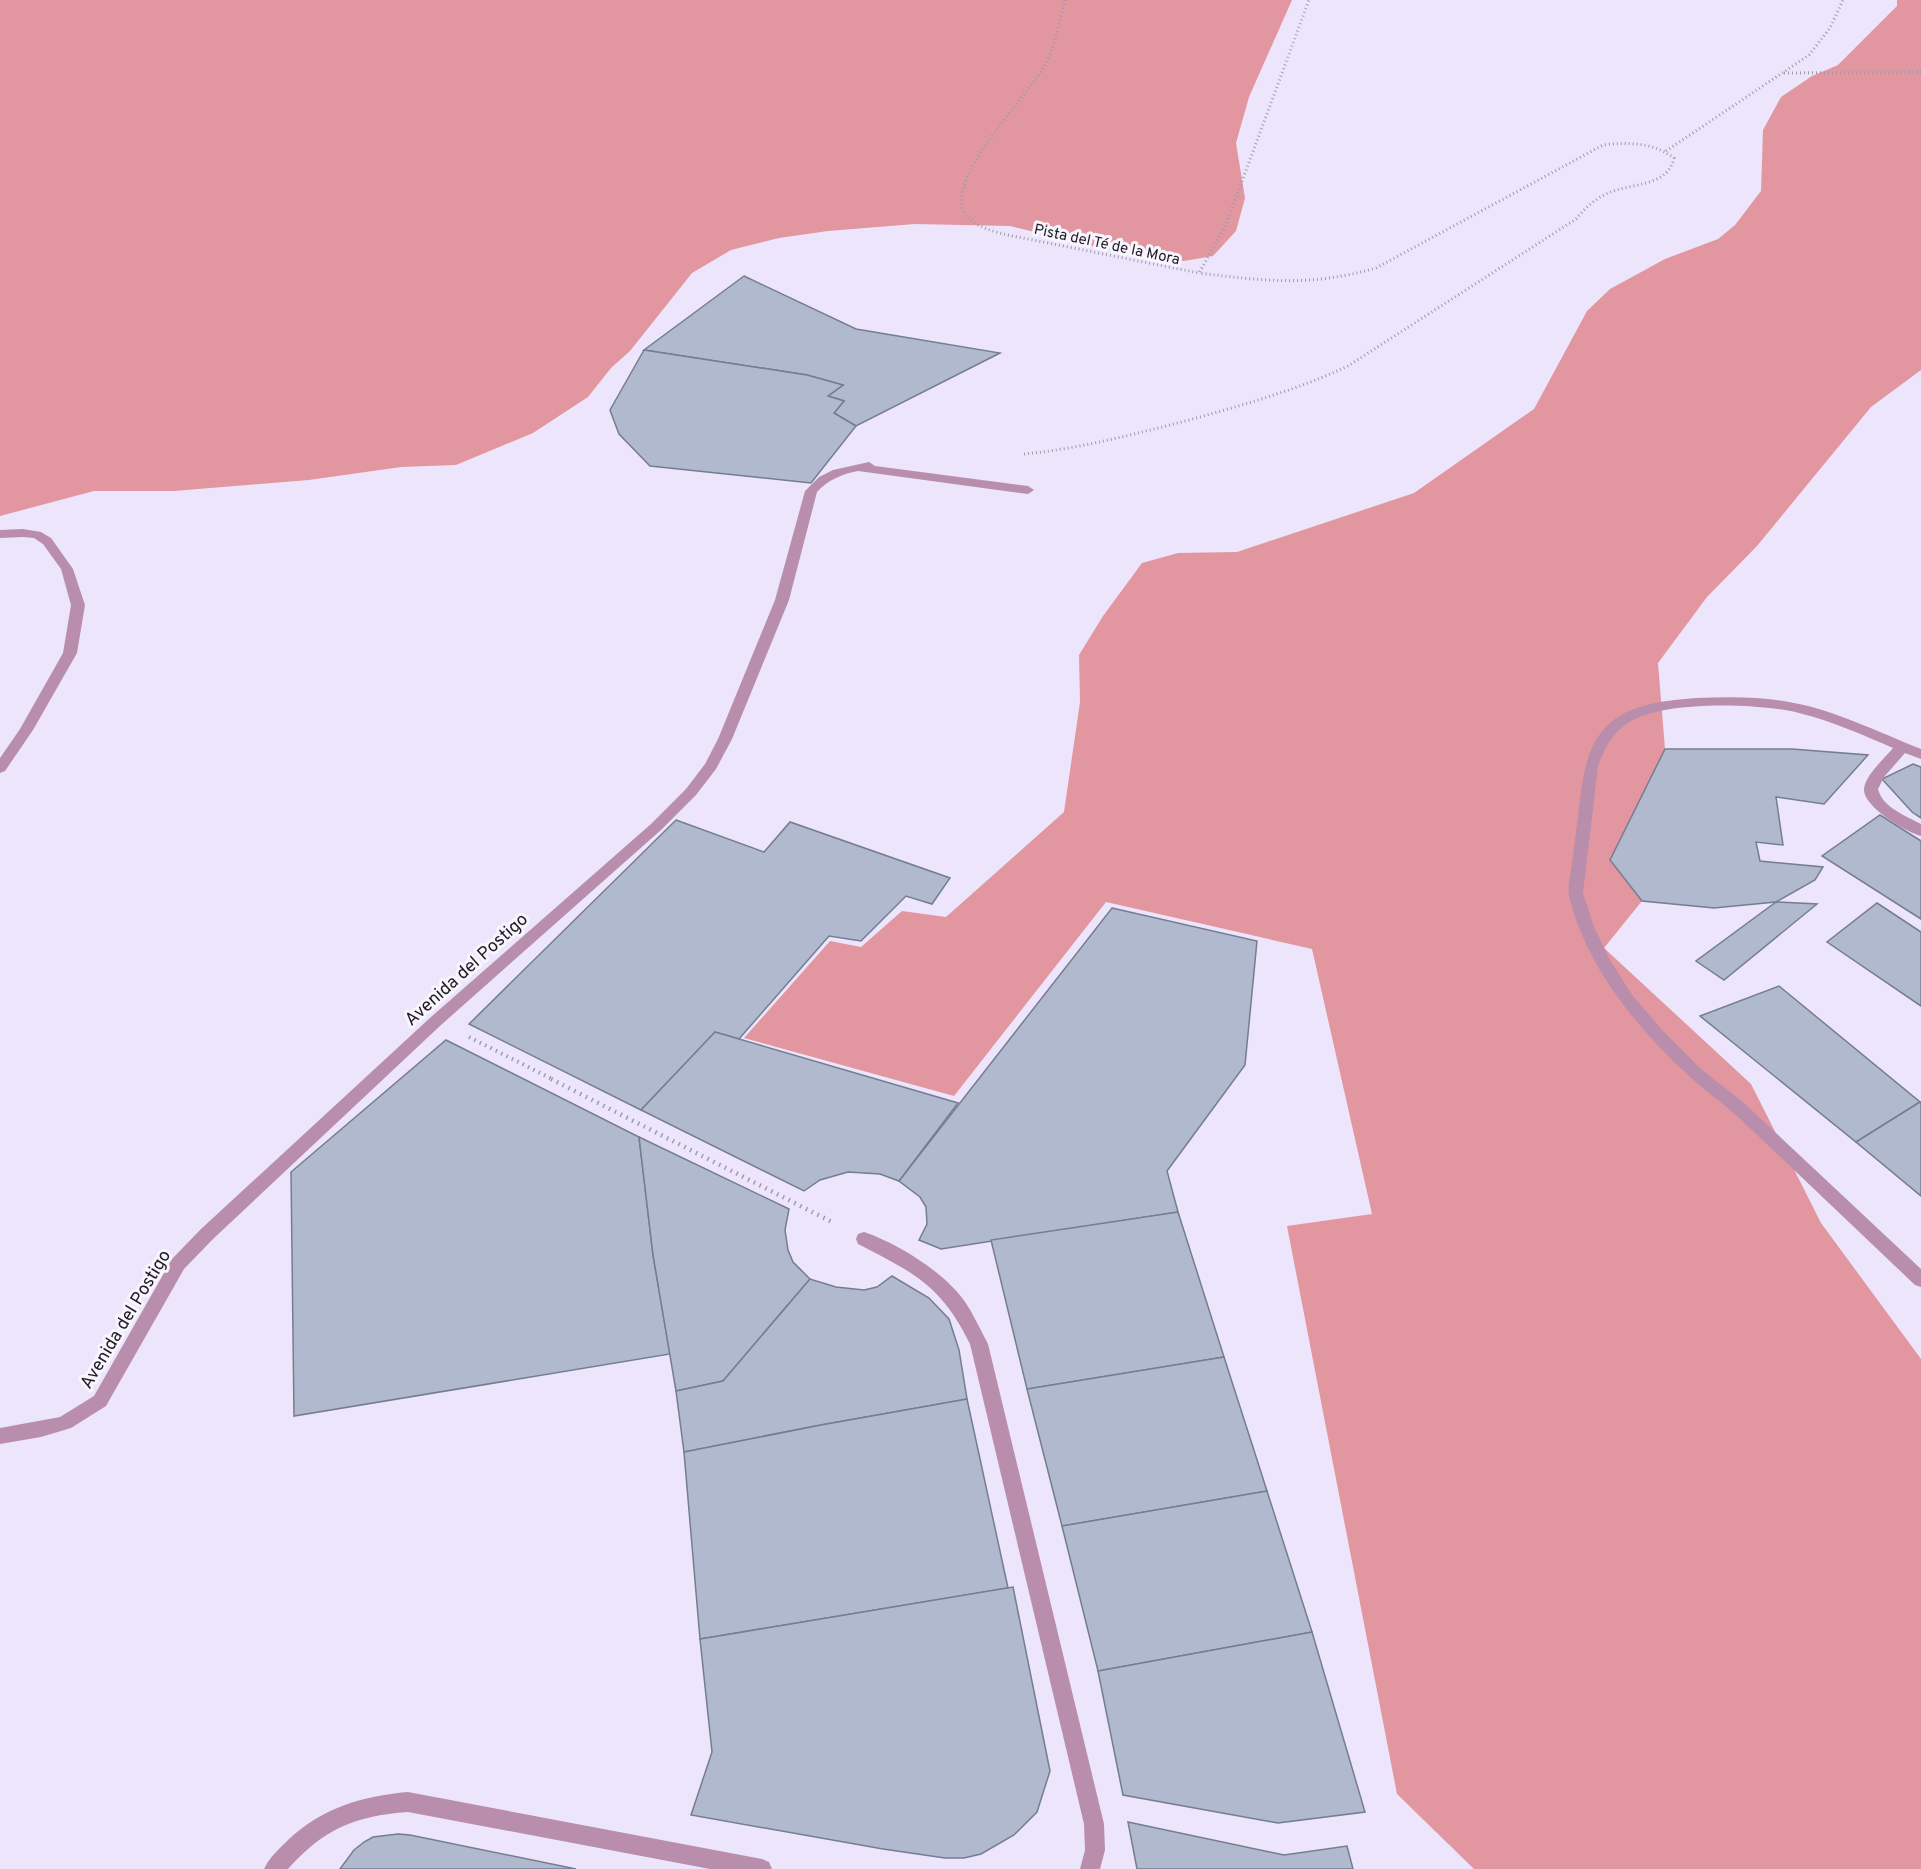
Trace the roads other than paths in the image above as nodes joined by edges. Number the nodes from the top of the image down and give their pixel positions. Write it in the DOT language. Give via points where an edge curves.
graph roads {
  1 [pos="1028,490"];
  2 [pos="0,534"];
  3 [pos="1902,747"];
  4 [pos="1921,754"];
  5 [pos="0,768"];
  6 [pos="1921,831"];
  7 [pos="864,1239"];
  8 [pos="1921,1280"];
  9 [pos="0,1436"];
  10 [pos="274,1869"];
  11 [pos="762,1869"];
  12 [pos="1090,1869"];
  1 -- 9 [label="street, Avenida del Postigo" via="861,466 819,482 811,491 782,600 725,740 698,784 675,810 436,1021 178,1264 100,1401 68,1423"];
  2 -- 5 [label="street" via="23,532 47,541 67,569 78,606 70,653"];
  3 -- 4 [label="street"];
  3 -- 6 [label="street" via="1874,783 1872,794 1884,808"];
  3 -- 8 [label="street" via="1817,714 1765,703 1668,703 1635,713 1608,731 1596,747 1590,766 1576,893 1604,961 1627,999 1658,1036"];
  7 -- 12 [label="street" via="937,1283 954,1299 979,1344 1094,1824 1095,1850"];
  10 -- 11 [label="street" via="314,1829 344,1812 376,1803 408,1802"];
}
